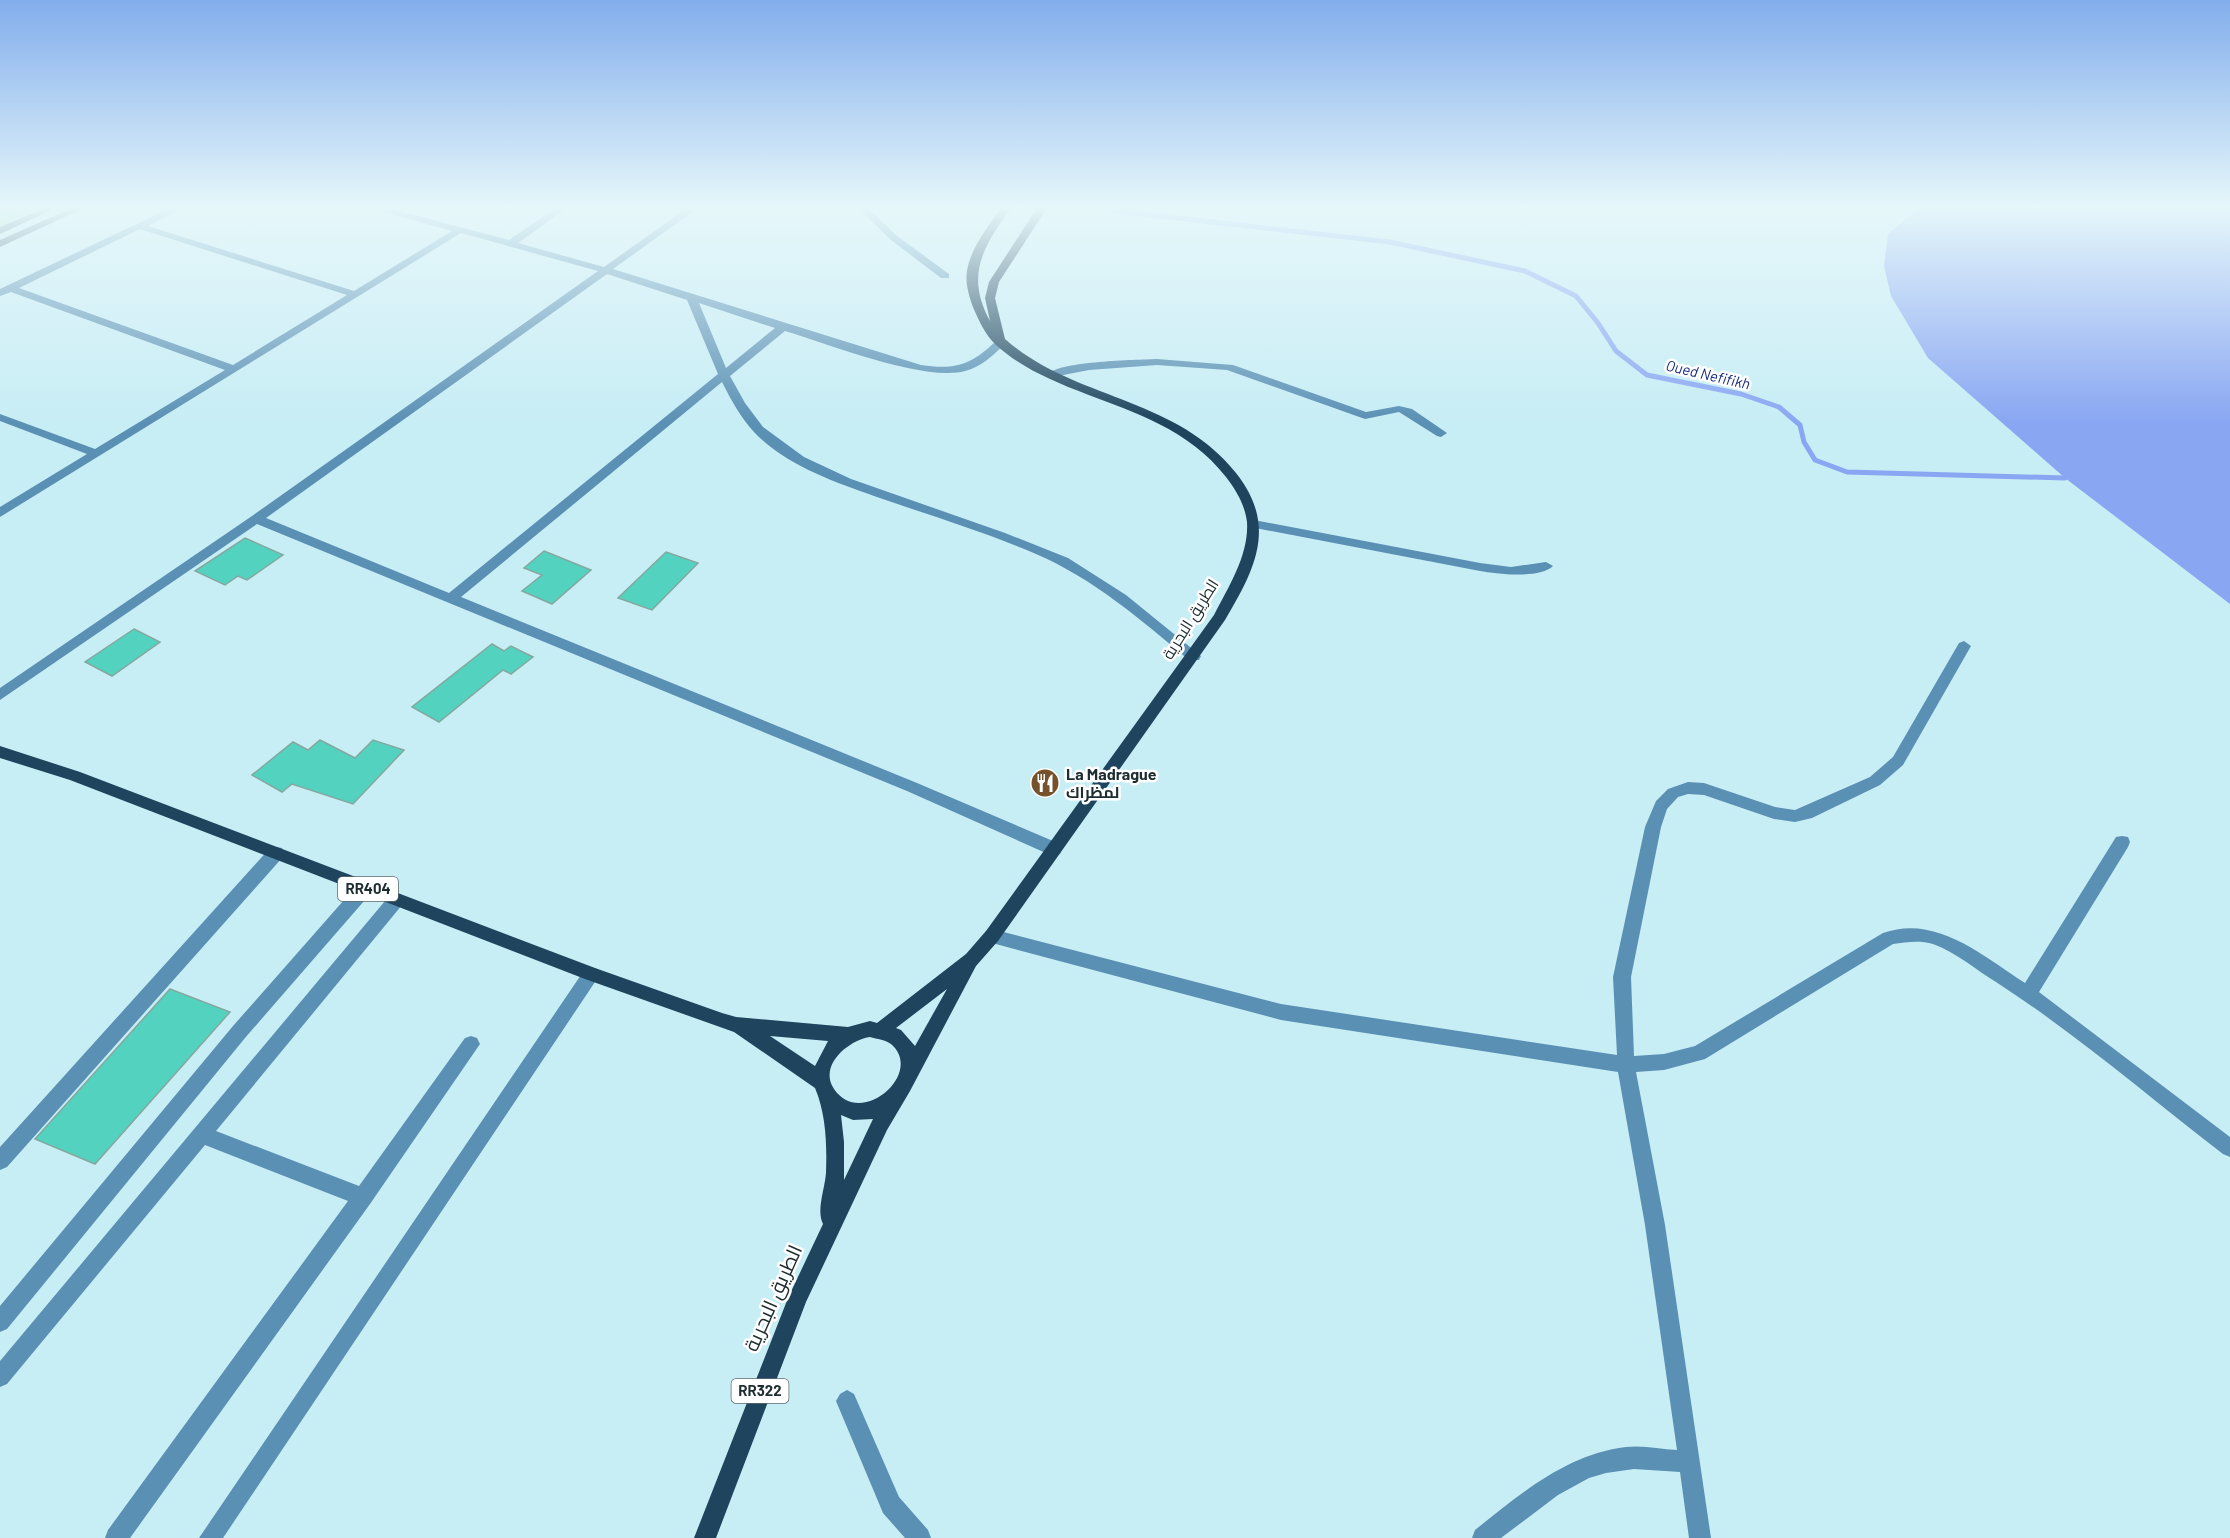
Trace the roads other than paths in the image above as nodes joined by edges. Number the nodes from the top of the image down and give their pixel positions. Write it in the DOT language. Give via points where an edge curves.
graph roads {
  1 [pos="26,280"];
  2 [pos="309,280"];
  3 [pos="377,280"];
  4 [pos="591,280"];
  5 [pos="636,280"];
  6 [pos="972,280"];
  7 [pos="994,280"];
  8 [pos="5,290"];
  9 [pos="354,294"];
  10 [pos="691,297"];
  11 [pos="783,327"];
  12 [pos="1000,343"];
  13 [pos="234,369"];
  14 [pos="726,374"];
  15 [pos="1053,374"];
  16 [pos="0,417"];
  17 [pos="1441,433"];
  18 [pos="97,454"];
  19 [pos="0,513"];
  20 [pos="256,519"];
  21 [pos="1254,524"];
  22 [pos="1546,566"];
  23 [pos="450,599"];
  24 [pos="1964,646"];
  25 [pos="1194,656"];
  26 [pos="0,695"];
  27 [pos="0,752"];
  28 [pos="2122,842"];
  29 [pos="1054,849"];
  30 [pos="276,853"];
  31 [pos="365,888"];
  32 [pos="396,900"];
  33 [pos="992,936"];
  34 [pos="972,959"];
  35 [pos="591,974"];
  36 [pos="2027,993"];
  37 [pos="736,1024"];
  38 [pos="881,1030"];
  39 [pos="848,1035"];
  40 [pos="471,1044"];
  41 [pos="1626,1065"];
  42 [pos="911,1070"];
  43 [pos="825,1089"];
  44 [pos="894,1099"];
  45 [pos="200,1134"];
  46 [pos="2230,1148"];
  47 [pos="0,1161"];
  48 [pos="363,1197"];
  49 [pos="822,1246"];
  50 [pos="0,1322"];
  51 [pos="0,1377"];
  52 [pos="846,1401"];
  53 [pos="1688,1462"];
  54 [pos="116,1538"];
  55 [pos="210,1538"];
  56 [pos="705,1538"];
  57 [pos="920,1538"];
  58 [pos="1483,1538"];
  59 [pos="1700,1538"];
  1 -- 8 [label="street"];
  2 -- 9 [label="street"];
  3 -- 9 [label="street"];
  4 -- 20 [label="street"];
  5 -- 10 [label="street"];
  6 -- 12 [label="main road" via="985,324"];
  7 -- 12 [label="main road" via="990,298"];
  8 -- 13 [label="street"];
  9 -- 13 [label="street"];
  10 -- 11 [label="street"];
  10 -- 14 [label="street"];
  11 -- 12 [label="street" via="940,371 972,366"];
  11 -- 14 [label="street"];
  12 -- 15 [label="main road"];
  13 -- 18 [label="street"];
  14 -- 23 [label="street"];
  14 -- 25 [label="street" via="757,427 798,459 853,484 994,532 1066,562 1107,585"];
  15 -- 17 [label="street" via="1089,367 1157,363 1229,367 1365,416 1399,409 1408,411"];
  15 -- 21 [label="main road" via="1117,400 1195,440 1214,455 1239,486"];
  16 -- 18 [label="street"];
  18 -- 19 [label="street"];
  20 -- 23 [label="street"];
  20 -- 26 [label="street"];
  21 -- 22 [label="street" via="1480,567 1511,570"];
  21 -- 25 [label="main road, الطريق البحرية / RR322" via="1241,575"];
  23 -- 29 [label="street"];
  24 -- 41 [label="street" via="1898,761 1873,784 1832,799 1808,814 1789,816 1708,790 1686,788 1672,793 1660,806 1622,977"];
  25 -- 29 [label="main road, الطريق البحرية / RR322"];
  27 -- 30 [label="main road, RR404" via="75,776"];
  28 -- 36 [label="street"];
  29 -- 33 [label="main road, الطريق البحرية / RR322"];
  30 -- 31 [label="main road, RR404"];
  30 -- 47 [label="street"];
  31 -- 32 [label="main road, RR404"];
  31 -- 50 [label="street" via="239,1032"];
  32 -- 35 [label="main road, RR404"];
  32 -- 45 [label="street"];
  33 -- 34 [label="main road, الطريق البحرية / RR322"];
  33 -- 41 [label="street" via="1281,1012"];
  34 -- 38 [label="main road, RR322"];
  34 -- 42 [label="main road, RR322"];
  35 -- 37 [label="main road, RR404"];
  35 -- 55 [label="street"];
  36 -- 41 [label="street" via="1950,944 1923,935 1899,935 1714,1046 1664,1062"];
  36 -- 46 [label="street"];
  37 -- 39 [label="main road, RR404"];
  37 -- 43 [label="main road, RR404" via="788,1057"];
  38 -- 39 [label="main road"];
  38 -- 42 [label="main road" via="898,1038 909,1052"];
  39 -- 43 [label="main road, RR322" via="827,1055 822,1069"];
  40 -- 48 [label="street"];
  41 -- 53 [label="street" via="1655,1225"];
  42 -- 44 [label="main road, RR322"];
  43 -- 44 [label="main road" via="839,1106 852,1111 867,1111"];
  43 -- 49 [label="main road, RR322" via="836,1132 834,1196"];
  44 -- 49 [label="main road, RR322"];
  45 -- 48 [label="street"];
  45 -- 51 [label="street"];
  48 -- 54 [label="street"];
  49 -- 56 [label="main road, الطريق البحرية / RR322" via="772,1361"];
  52 -- 57 [label="street" via="891,1505"];
  53 -- 58 [label="street" via="1628,1458 1595,1464 1562,1478"];
  53 -- 59 [label="street"];
}
